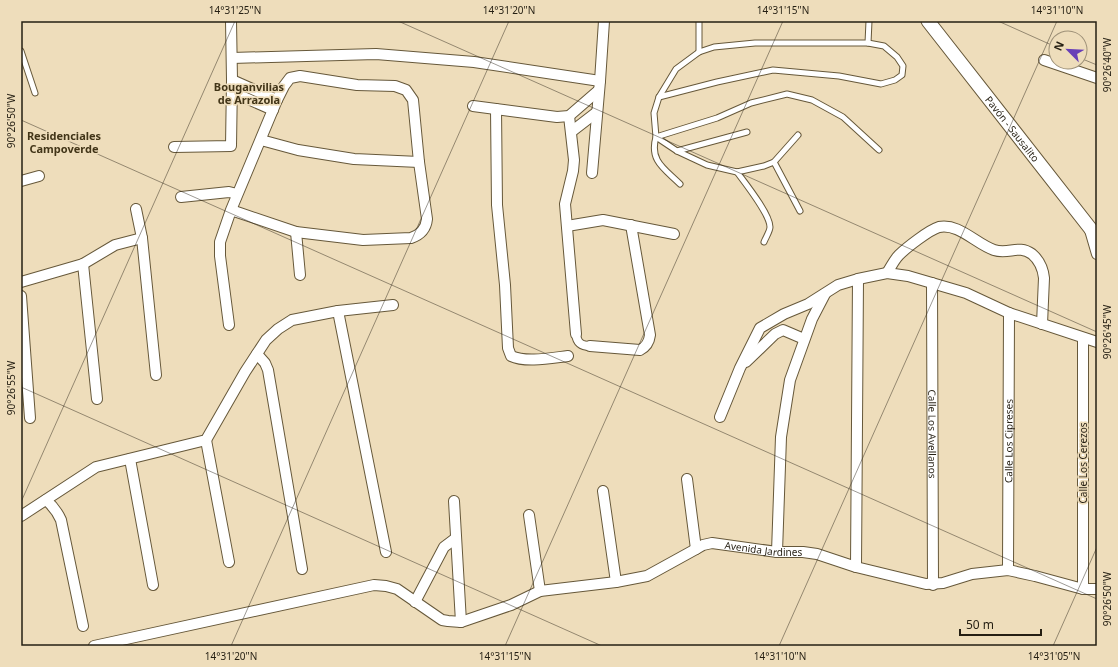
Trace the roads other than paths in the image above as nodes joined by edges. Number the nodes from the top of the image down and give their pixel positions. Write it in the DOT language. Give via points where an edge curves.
graph roads {
  1 [pos="231,21"];
  2 [pos="604,21"];
  3 [pos="699,21"];
  4 [pos="869,21"];
  5 [pos="928,21"];
  6 [pos="868,43"];
  7 [pos="21,51"];
  8 [pos="699,52"];
  9 [pos="232,58"];
  10 [pos="1044,60"];
  11 [pos="1097,78"];
  12 [pos="232,80"];
  13 [pos="600,86"];
  14 [pos="232,92"];
  15 [pos="35,93"];
  16 [pos="659,97"];
  17 [pos="277,100"];
  18 [pos="473,106"];
  19 [pos="496,109"];
  20 [pos="273,110"];
  21 [pos="597,112"];
  22 [pos="569,116"];
  23 [pos="570,132"];
  24 [pos="747,132"];
  25 [pos="798,135"];
  26 [pos="656,137"];
  27 [pos="261,140"];
  28 [pos="174,147"];
  29 [pos="879,150"];
  30 [pos="677,152"];
  31 [pos="419,162"];
  32 [pos="774,162"];
  33 [pos="737,172"];
  34 [pos="592,173"];
  35 [pos="39,176"];
  36 [pos="21,181"];
  37 [pos="680,184"];
  38 [pos="237,194"];
  39 [pos="181,197"];
  40 [pos="136,209"];
  41 [pos="231,210"];
  42 [pos="800,211"];
  43 [pos="631,225"];
  44 [pos="566,226"];
  45 [pos="296,232"];
  46 [pos="1093,233"];
  47 [pos="674,234"];
  48 [pos="142,238"];
  49 [pos="764,242"];
  50 [pos="1097,254"];
  51 [pos="83,264"];
  52 [pos="887,273"];
  53 [pos="300,275"];
  54 [pos="858,279"];
  55 [pos="21,282"];
  56 [pos="932,283"];
  57 [pos="826,293"];
  58 [pos="21,296"];
  59 [pos="394,305"];
  60 [pos="338,311"];
  61 [pos="1009,313"];
  62 [pos="1042,324"];
  63 [pos="229,325"];
  64 [pos="576,334"];
  65 [pos="1083,338"];
  66 [pos="804,339"];
  67 [pos="1097,342"];
  68 [pos="590,346"];
  69 [pos="257,354"];
  70 [pos="568,356"];
  71 [pos="740,368"];
  72 [pos="156,376"];
  73 [pos="97,399"];
  74 [pos="720,417"];
  75 [pos="30,418"];
  76 [pos="206,440"];
  77 [pos="130,459"];
  78 [pos="687,479"];
  79 [pos="603,491"];
  80 [pos="46,500"];
  81 [pos="454,502"];
  82 [pos="529,515"];
  83 [pos="21,516"];
  84 [pos="456,538"];
  85 [pos="696,548"];
  86 [pos="386,552"];
  87 [pos="777,552"];
  88 [pos="230,562"];
  89 [pos="856,567"];
  90 [pos="302,569"];
  91 [pos="1008,570"];
  92 [pos="616,582"];
  93 [pos="933,584"];
  94 [pos="153,585"];
  95 [pos="1083,589"];
  96 [pos="1097,589"];
  97 [pos="540,591"];
  98 [pos="415,602"];
  99 [pos="461,622"];
  100 [pos="83,626"];
  101 [pos="94,646"];
  1 -- 9 [label="street"];
  2 -- 13 [label="street"];
  3 -- 8 [label="lane"];
  4 -- 6 [label="lane"];
  5 -- 46 [label="street, Pavón - Sausalito"];
  6 -- 8 [label="lane" via="755,43 714,47"];
  6 -- 16 [label="lane" via="884,46 896,57 903,66 902,75 881,84 839,76 773,70"];
  7 -- 15 [label="lane"];
  8 -- 16 [label="lane" via="676,69"];
  9 -- 12 [label="street"];
  9 -- 13 [label="street" via="376,54 474,62"];
  10 -- 11 [label="street"];
  12 -- 14 [label="street"];
  12 -- 17 [label="street"];
  13 -- 21 [label="street"];
  13 -- 22 [label="street"];
  14 -- 20 [label="street"];
  14 -- 28 [label="street" via="231,146"];
  16 -- 26 [label="lane" via="654,113"];
  17 -- 20 [label="street"];
  17 -- 31 [label="street" via="290,78 300,76 357,85 395,86 406,90 413,100"];
  18 -- 19 [label="street"];
  19 -- 22 [label="street" via="557,117"];
  19 -- 70 [label="street" via="497,205 508,348 511,356 517,359"];
  20 -- 27 [label="street"];
  21 -- 23 [label="street"];
  21 -- 34 [label="street"];
  22 -- 23 [label="street"];
  23 -- 44 [label="street" via="574,160 565,204"];
  24 -- 30 [label="lane"];
  25 -- 32 [label="lane"];
  26 -- 29 [label="lane" via="717,118 751,103 787,94 812,100 843,117"];
  26 -- 30 [label="lane"];
  26 -- 37 [label="lane" via="654,153 658,162"];
  27 -- 31 [label="street" via="298,150 354,159"];
  27 -- 38 [label="street"];
  30 -- 33 [label="lane" via="707,165"];
  31 -- 45 [label="street" via="427,219 425,228 415,237 363,240"];
  32 -- 33 [label="lane"];
  32 -- 42 [label="lane"];
  33 -- 49 [label="lane" via="769,221 770,228"];
  35 -- 36 [label="street"];
  38 -- 39 [label="street" via="229,192"];
  38 -- 41 [label="street"];
  40 -- 48 [label="street"];
  41 -- 45 [label="street"];
  41 -- 63 [label="street" via="220,242"];
  43 -- 44 [label="street" via="603,220"];
  43 -- 47 [label="street"];
  43 -- 68 [label="street" via="650,335 649,342 640,350"];
  44 -- 64 [label="street"];
  45 -- 53 [label="street"];
  46 -- 50 [label="street"];
  48 -- 51 [label="street" via="115,245"];
  48 -- 72 [label="street"];
  51 -- 55 [label="street"];
  51 -- 73 [label="street"];
  52 -- 54 [label="street"];
  52 -- 56 [label="street"];
  52 -- 62 [label="street" via="898,256 932,230 943,227 955,228 995,250 1026,251 1037,259 1043,271"];
  54 -- 57 [label="street" via="838,285"];
  54 -- 89 [label="street"];
  56 -- 61 [label="street" via="966,293"];
  56 -- 93 [label="street, Calle Los Avellanos"];
  57 -- 66 [label="street"];
  57 -- 71 [label="street" via="760,328"];
  58 -- 75 [label="street"];
  59 -- 60 [label="street"];
  60 -- 69 [label="street" via="292,320 266,340"];
  60 -- 86 [label="street"];
  61 -- 62 [label="street"];
  61 -- 91 [label="street, Calle Los Cipreses"];
  62 -- 65 [label="street"];
  64 -- 68 [label="street" via="580,344"];
  65 -- 67 [label="street"];
  65 -- 95 [label="street, Calle Los Cerezos"];
  66 -- 71 [label="street" via="783,330 775,334"];
  66 -- 87 [label="street" via="790,380 781,437"];
  69 -- 76 [label="street"];
  69 -- 90 [label="street" via="268,370"];
  71 -- 74 [label="street"];
  76 -- 77 [label="street"];
  76 -- 88 [label="street"];
  77 -- 80 [label="street" via="96,467"];
  77 -- 94 [label="street"];
  78 -- 85 [label="street"];
  79 -- 92 [label="street"];
  80 -- 83 [label="street"];
  80 -- 100 [label="street" via="55,508 61,520"];
  81 -- 84 [label="street"];
  82 -- 97 [label="street"];
  84 -- 98 [label="street" via="444,547"];
  84 -- 99 [label="street"];
  85 -- 87 [label="street, Avenida Jardines" via="712,544"];
  85 -- 92 [label="street, Avenida Jardines" via="646,576"];
  87 -- 89 [label="street, Avenida Jardines" via="817,554"];
  89 -- 93 [label="street, Avenida Jardines"];
  91 -- 93 [label="street, Avenida Jardines" via="972,574"];
  91 -- 95 [label="street, Avenida Jardines"];
  92 -- 97 [label="street, Avenida Jardines"];
  95 -- 96 [label="street, Avenida Jardines"];
  97 -- 99 [label="street, Avenida Jardines" via="511,605"];
  98 -- 99 [label="street, Avenida Jardines" via="437,617"];
  98 -- 101 [label="street" via="397,589 374,585"];
}
